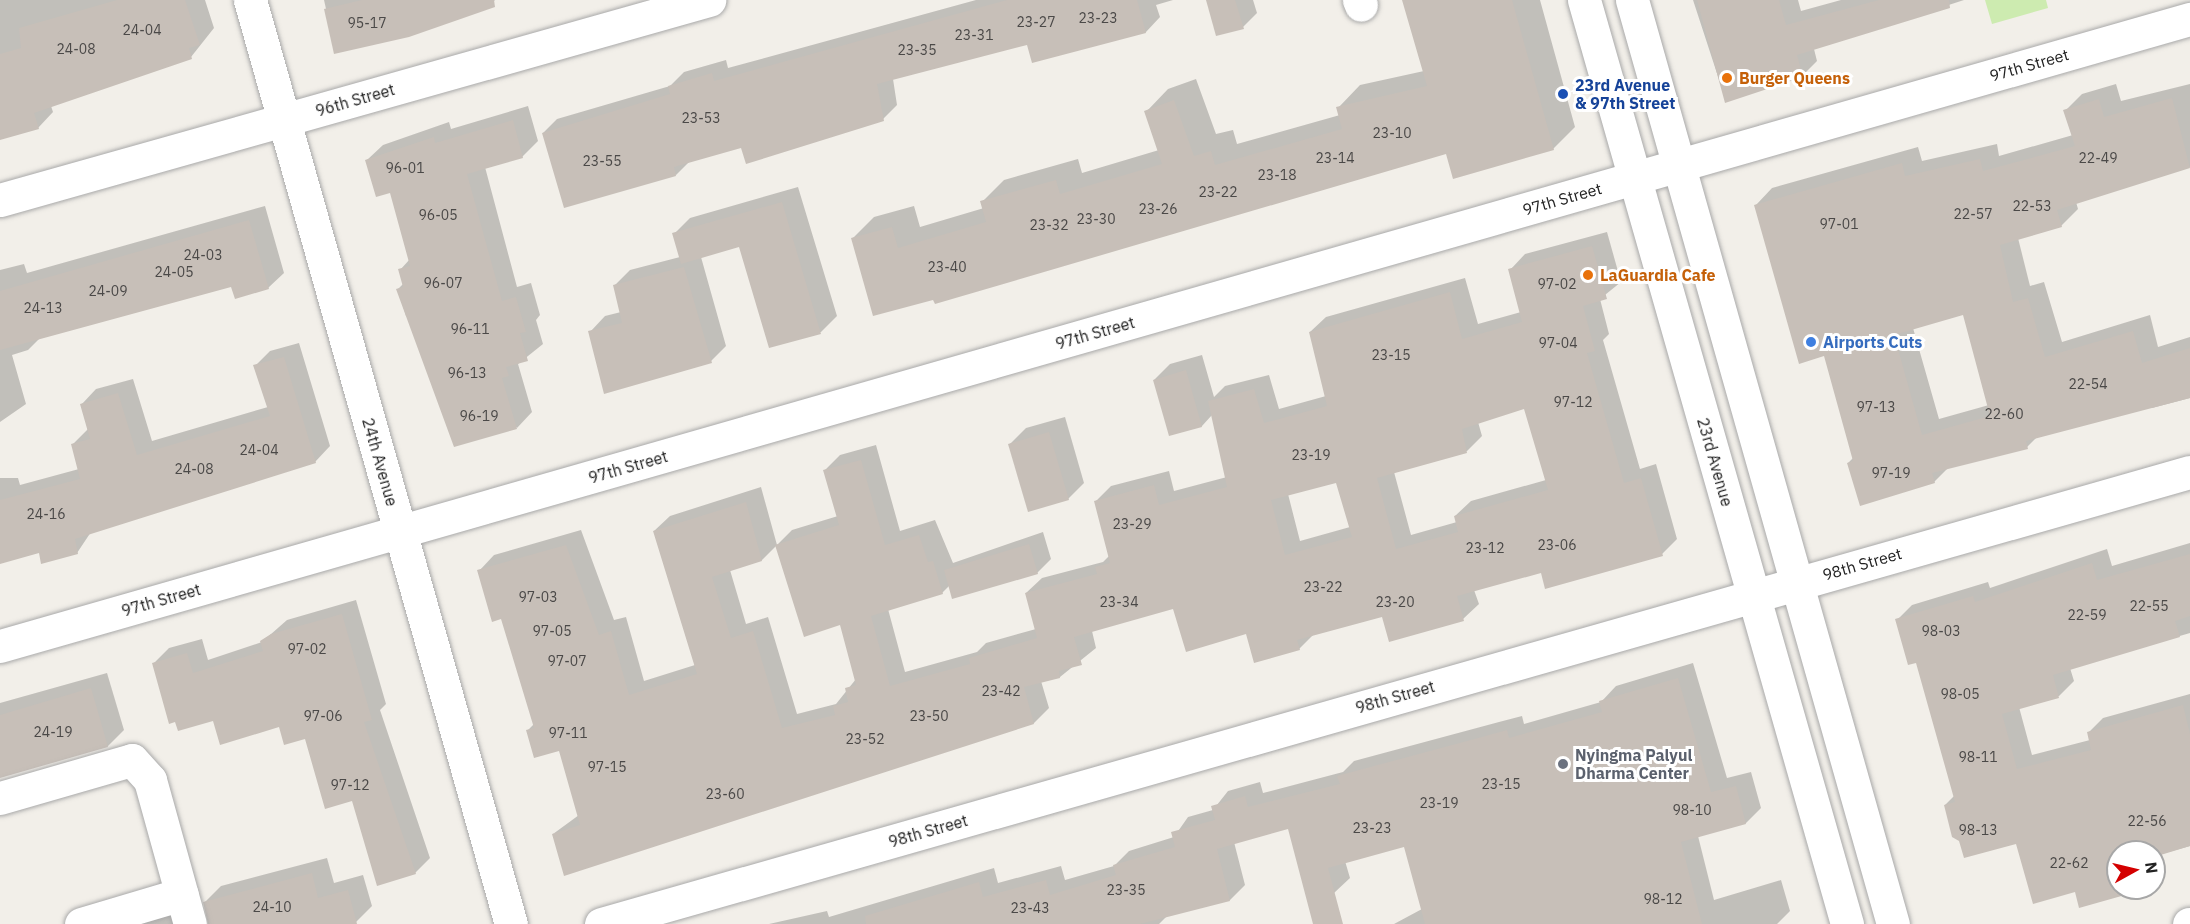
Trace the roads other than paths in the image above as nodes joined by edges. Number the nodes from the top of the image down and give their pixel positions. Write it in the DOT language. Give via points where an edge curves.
graph roads {
  1 [pos="250,0"];
  2 [pos="710,0"];
  3 [pos="1584,0"];
  4 [pos="1632,0"];
  5 [pos="2190,19"];
  6 [pos="284,120"];
  7 [pos="1679,165"];
  8 [pos="1635,177"];
  9 [pos="0,200"];
  10 [pos="2190,472"];
  11 [pos="400,532"];
  12 [pos="1796,582"];
  13 [pos="1752,595"];
  14 [pos="0,646"];
  15 [pos="0,798"];
  16 [pos="186,909"];
  17 [pos="81,924"];
  18 [pos="511,924"];
  19 [pos="601,924"];
  20 [pos="1847,924"];
  21 [pos="1893,924"];
  1 -- 6 [label="street, 24th Avenue"];
  2 -- 6 [label="street, 96th Street"];
  3 -- 8 [label="street, 23rd Avenue"];
  4 -- 7 [label="street"];
  5 -- 7 [label="street, 97th Street"];
  6 -- 9 [label="street, 96th Street"];
  6 -- 11 [label="street, 24th Avenue"];
  7 -- 8 [label="street, 97th Street"];
  7 -- 12 [label="street"];
  8 -- 11 [label="street, 97th Street"];
  8 -- 13 [label="street, 23rd Avenue"];
  10 -- 12 [label="street, 98th Street"];
  11 -- 14 [label="street, 97th Street"];
  11 -- 18 [label="street, 24th Avenue"];
  12 -- 13 [label="street, 98th Street"];
  12 -- 21 [label="street"];
  13 -- 19 [label="street, 98th Street"];
  13 -- 20 [label="street, 23rd Avenue"];
  15 -- 16 [label="street" via="132,760 150,780"];
  16 -- 17 [label="street"];
}
